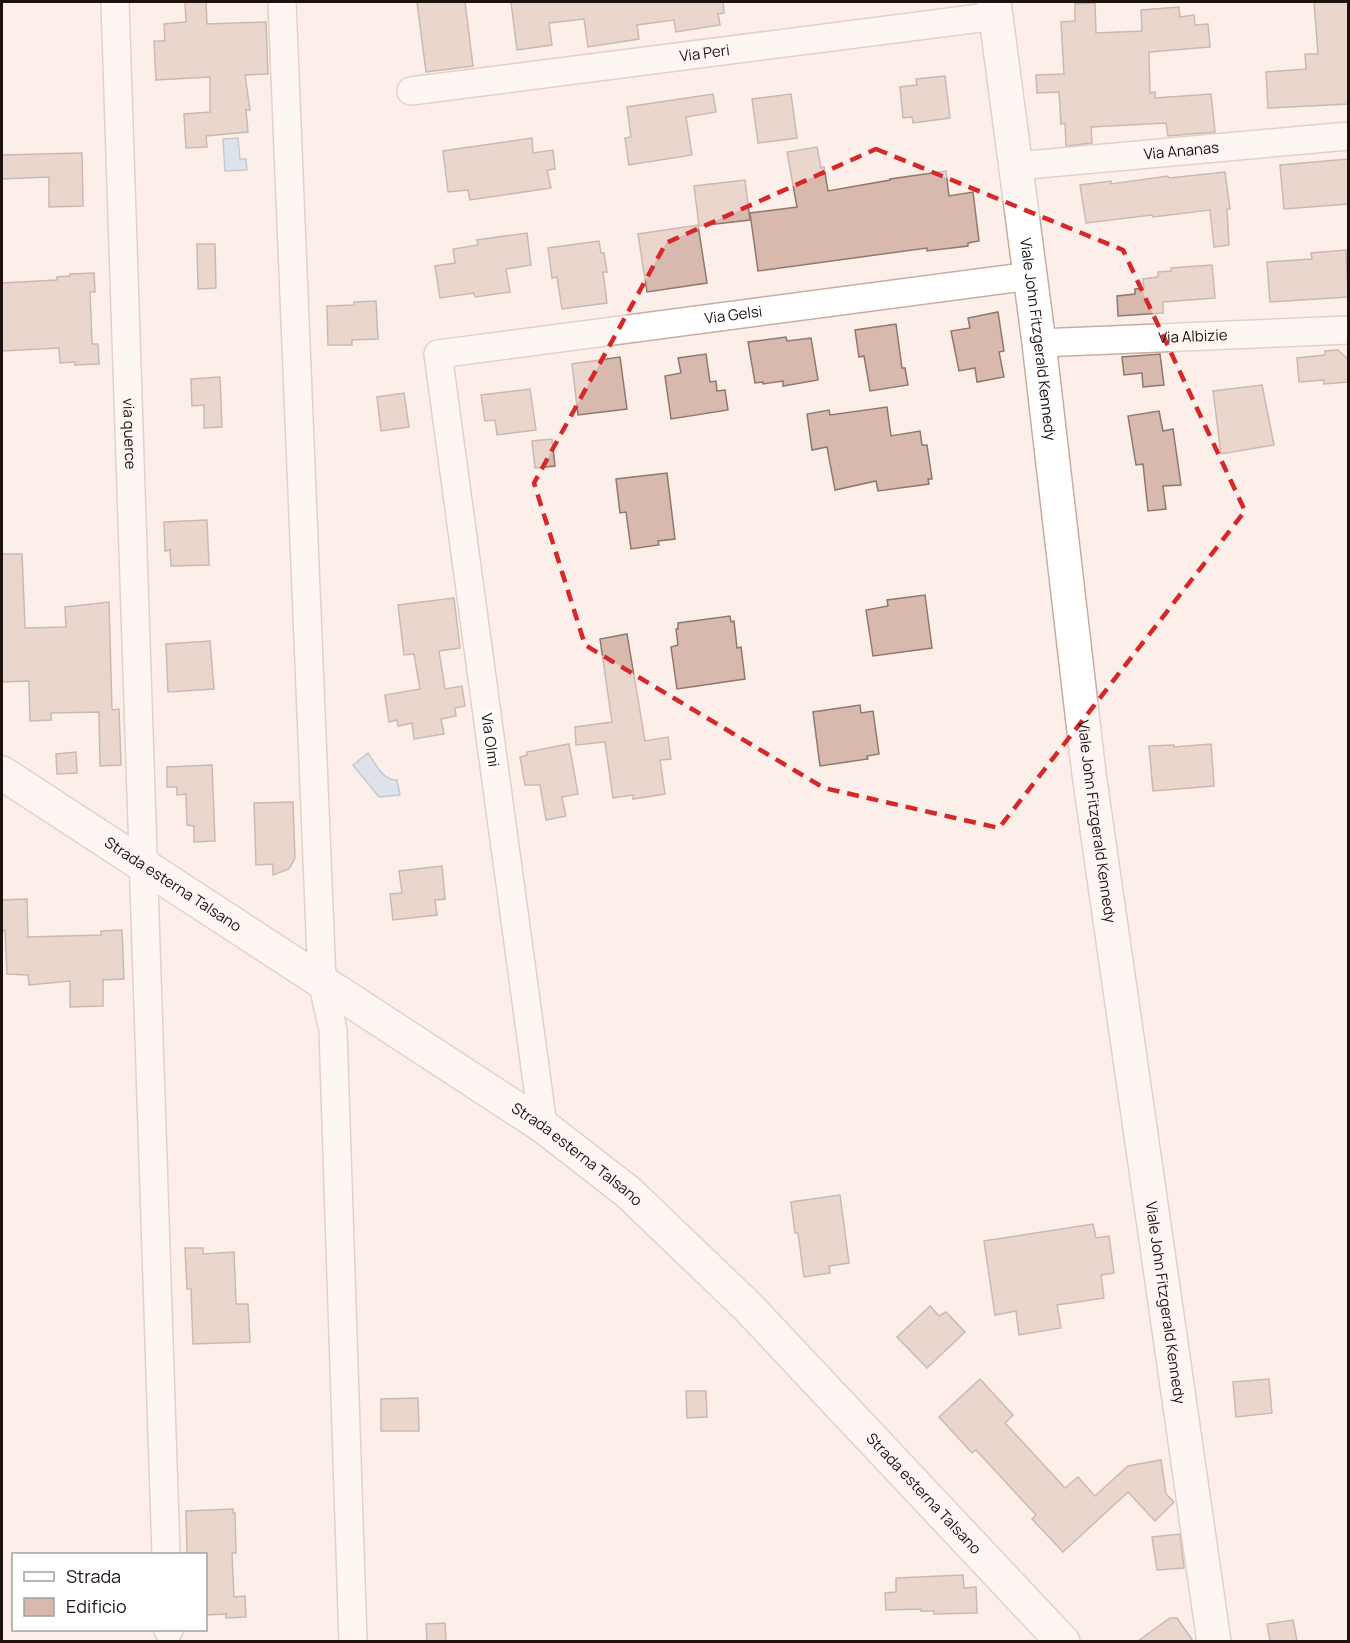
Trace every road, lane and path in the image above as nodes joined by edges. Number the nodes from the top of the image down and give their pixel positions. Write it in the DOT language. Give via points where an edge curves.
graph roads {
  1 [pos="116,2"];
  2 [pos="282,2"];
  3 [pos="995,9"];
  4 [pos="411,91"];
  5 [pos="1348,136"];
  6 [pos="1016,165"];
  7 [pos="1030,276"];
  8 [pos="1348,330"];
  9 [pos="1039,343"];
  10 [pos="438,354"];
  11 [pos="2,773"];
  12 [pos="144,865"];
  13 [pos="322,981"];
  14 [pos="543,1126"];
  15 [pos="166,1553"];
  16 [pos="353,1641"];
  17 [pos="1063,1641"];
  18 [pos="1214,1641"];
  1 -- 12 [label="street, via querce"];
  2 -- 13 [label="street"];
  3 -- 4 [label="street, Via Peri"];
  3 -- 6 [label="street, Viale John Fitzgerald Kennedy"];
  5 -- 6 [label="street, Via Ananas"];
  6 -- 7 [label="street, Viale John Fitzgerald Kennedy"];
  7 -- 9 [label="street, Viale John Fitzgerald Kennedy"];
  7 -- 10 [label="street, Via Gelsi"];
  8 -- 9 [label="street, Via Albizie"];
  9 -- 18 [label="street, Viale John Fitzgerald Kennedy" via="1089,774"];
  10 -- 14 [label="street, Via Olmi"];
  11 -- 12 [label="street, Strada esterna Talsano"];
  12 -- 13 [label="street, Strada esterna Talsano"];
  12 -- 15 [label="street, via querce"];
  13 -- 14 [label="street, Strada esterna Talsano"];
  13 -- 16 [label="street" via="333,1030"];
  14 -- 17 [label="street, Strada esterna Talsano" via="628,1192 748,1306"];
}
